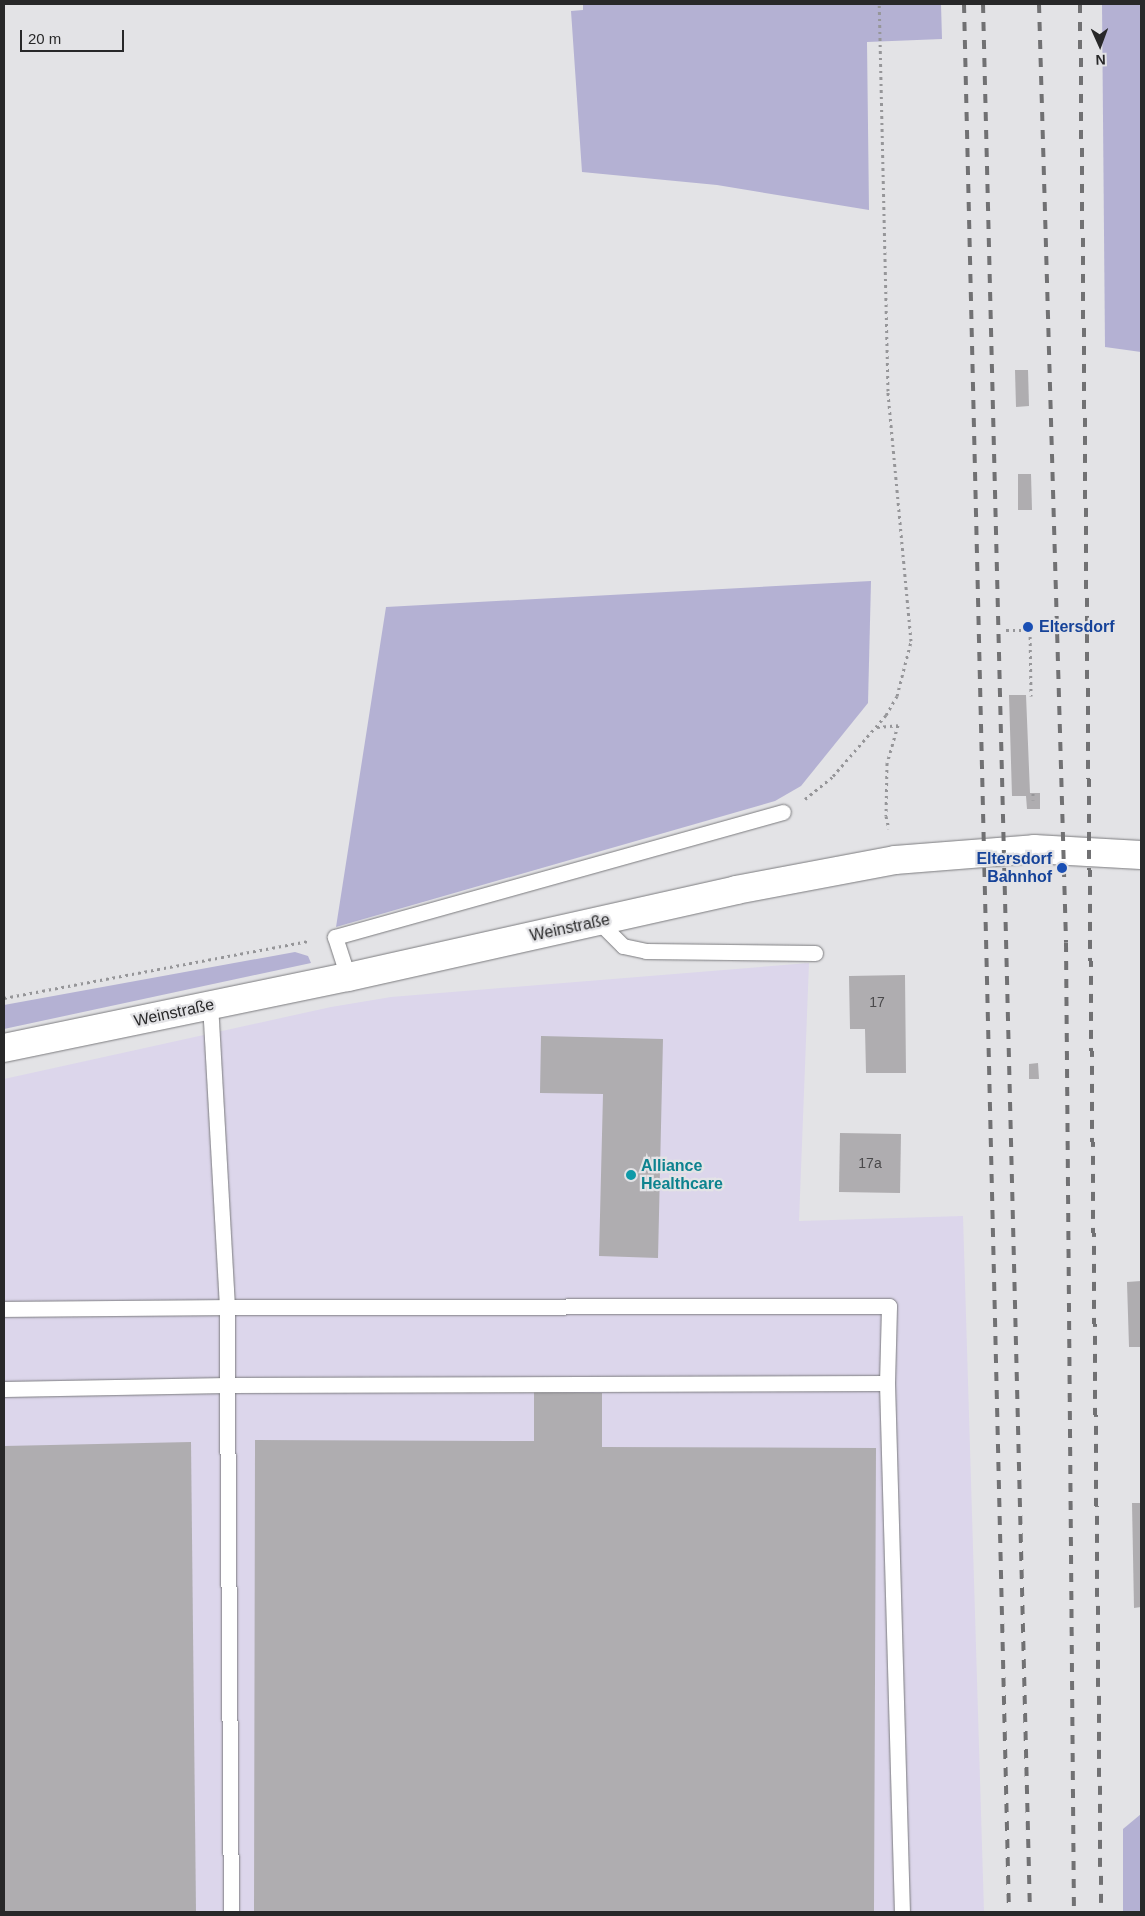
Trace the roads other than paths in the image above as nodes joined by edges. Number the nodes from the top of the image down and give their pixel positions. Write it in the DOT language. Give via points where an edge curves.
graph roads {
  1 [pos="783,812"];
  2 [pos="1141,855"];
  3 [pos="599,922"];
  4 [pos="815,952"];
  5 [pos="348,977"];
  6 [pos="210,1005"];
  7 [pos="4,1048"];
  8 [pos="227,1307"];
  9 [pos="4,1309"];
  10 [pos="887,1383"];
  11 [pos="227,1385"];
  12 [pos="4,1388"];
  13 [pos="231,1912"];
  14 [pos="902,1912"];
  1 -- 5 [label="lane" via="335,937"];
  2 -- 3 [label="main road, Weinstraße" via="1034,849 895,860 736,890"];
  3 -- 4 [label="lane" via="623,946 646,952"];
  3 -- 5 [label="main road, Weinstraße"];
  5 -- 6 [label="main road, Weinstraße"];
  6 -- 7 [label="main road, Weinstraße"];
  6 -- 8 [label="lane"];
  8 -- 9 [label="lane"];
  8 -- 10 [label="lane" via="889,1306"];
  8 -- 11 [label="lane"];
  10 -- 11 [label="lane"];
  10 -- 14 [label="lane"];
  11 -- 12 [label="lane"];
  11 -- 13 [label="lane"];
}
